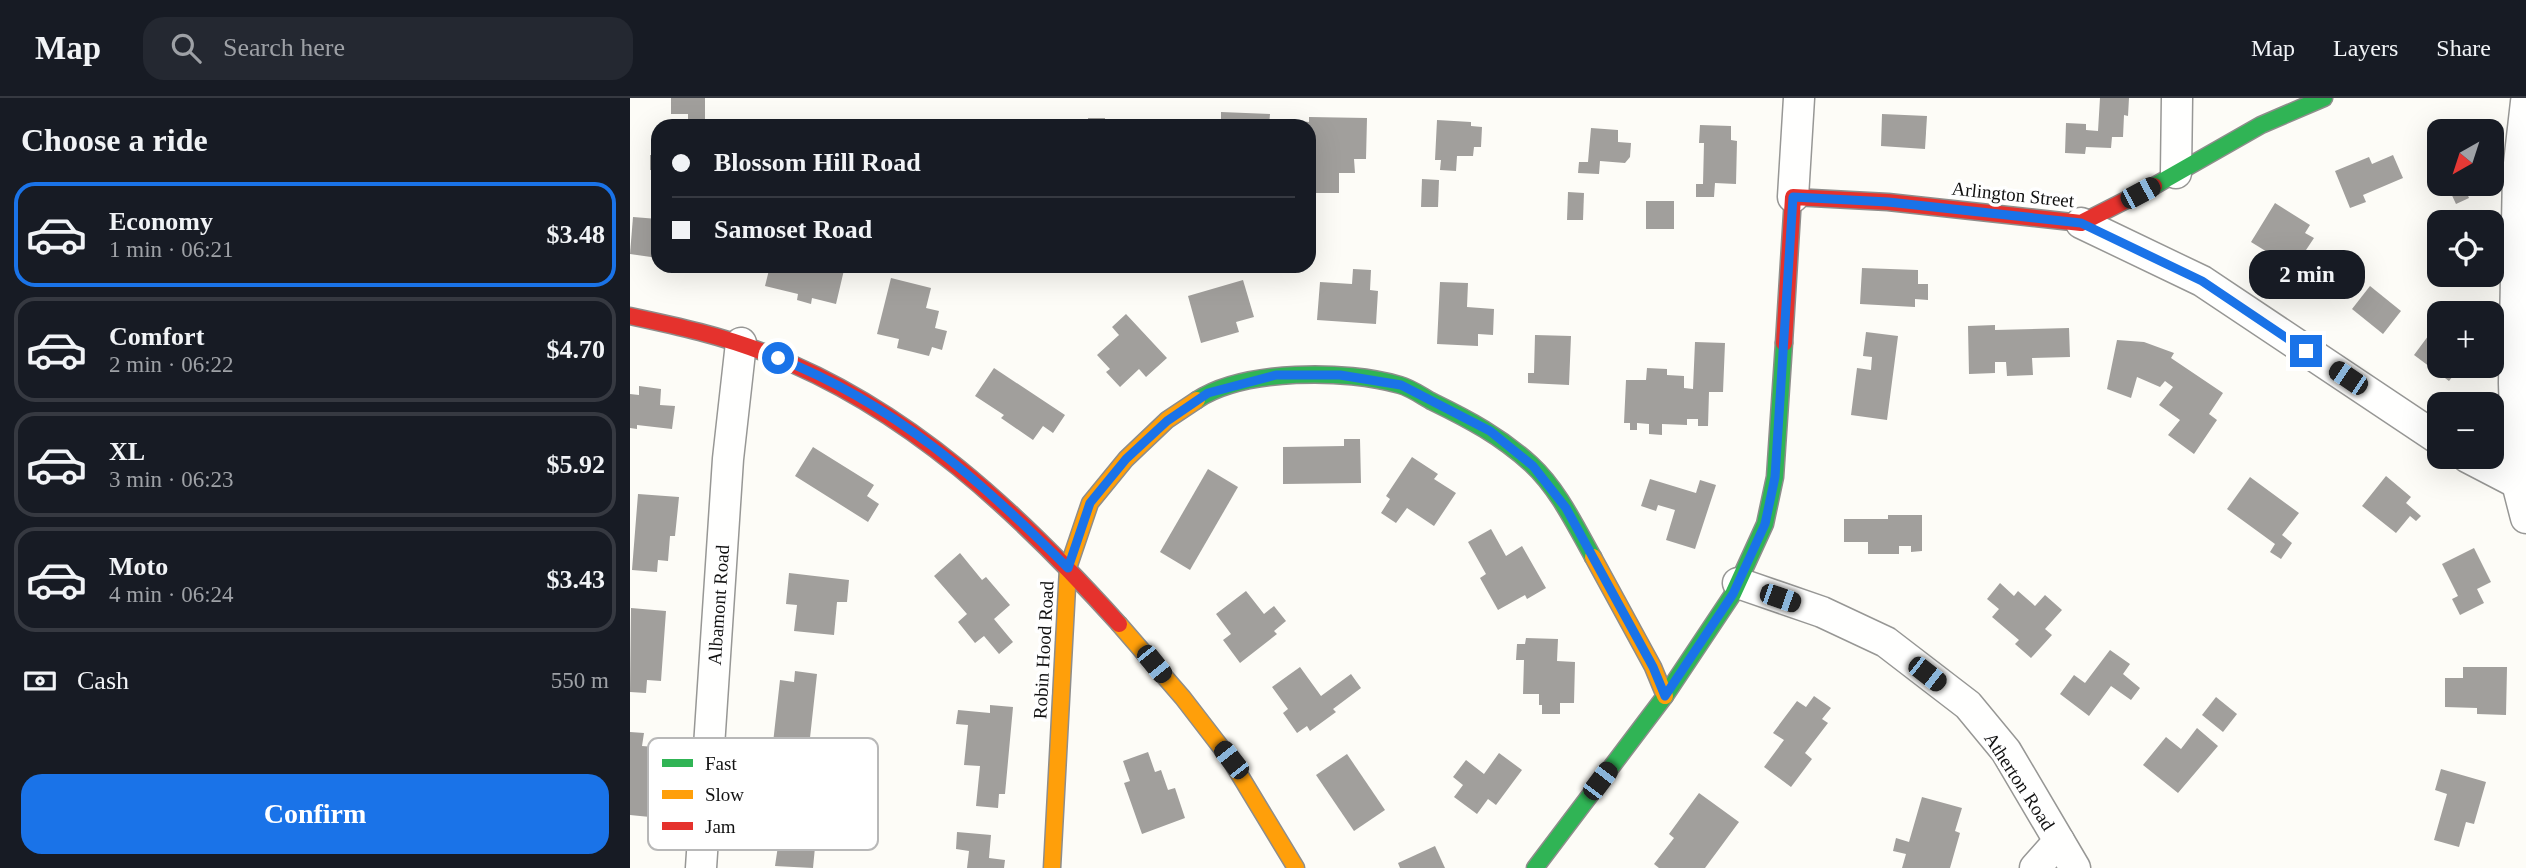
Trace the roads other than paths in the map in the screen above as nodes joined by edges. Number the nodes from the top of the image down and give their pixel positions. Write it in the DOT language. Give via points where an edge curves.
graph roads {
  1 [pos="1799,98"];
  2 [pos="2177,98"];
  3 [pos="2324,98"];
  4 [pos="2526,102"];
  5 [pos="2176,173"];
  6 [pos="1793,197"];
  7 [pos="2081,223"];
  8 [pos="630,316"];
  9 [pos="741,343"];
  10 [pos="2427,431"];
  11 [pos="2496,469"];
  12 [pos="2522,480"];
  13 [pos="2526,518"];
  14 [pos="1068,568"];
  15 [pos="1738,583"];
  16 [pos="1665,696"];
  17 [pos="710,738"];
  18 [pos="2059,841"];
  19 [pos="702,850"];
  20 [pos="701,868"];
  21 [pos="1052,868"];
  22 [pos="1296,868"];
  23 [pos="1535,868"];
  24 [pos="2035,868"];
  25 [pos="2075,868"];
  1 -- 6 [label="street"];
  2 -- 5 [label="street"];
  3 -- 5 [label="street, Arlington Street" via="2223,144"];
  4 -- 12 [label="street" via="2517,185 2514,383"];
  5 -- 7 [label="street, Arlington Street"];
  6 -- 7 [label="street, Arlington Street" via="1888,202"];
  6 -- 15 [label="street" via="1775,477 1765,524"];
  7 -- 10 [label="street" via="2202,281"];
  8 -- 9 [label="street"];
  9 -- 14 [label="street" via="833,383 914,431 1001,501"];
  9 -- 17 [label="street, Albamont Road" via="727,472"];
  11 -- 12 [label="street"];
  12 -- 13 [label="street"];
  14 -- 16 [label="street, Robin Hood Road" via="1090,503 1126,459 1167,421 1208,393 1276,375 1340,375 1401,385 1490,431 1533,466 1566,508"];
  14 -- 21 [label="street, Robin Hood Road"];
  14 -- 22 [label="street" via="1139,645 1231,760"];
  15 -- 16 [label="street"];
  15 -- 18 [label="street, Atherton Road" via="1822,612 1886,642 1968,705 2006,751"];
  16 -- 23 [label="street"];
  18 -- 24 [label="street"];
  18 -- 25 [label="street, Atherton Road"];
  19 -- 20 [label="street, Albamont Road"];
}
